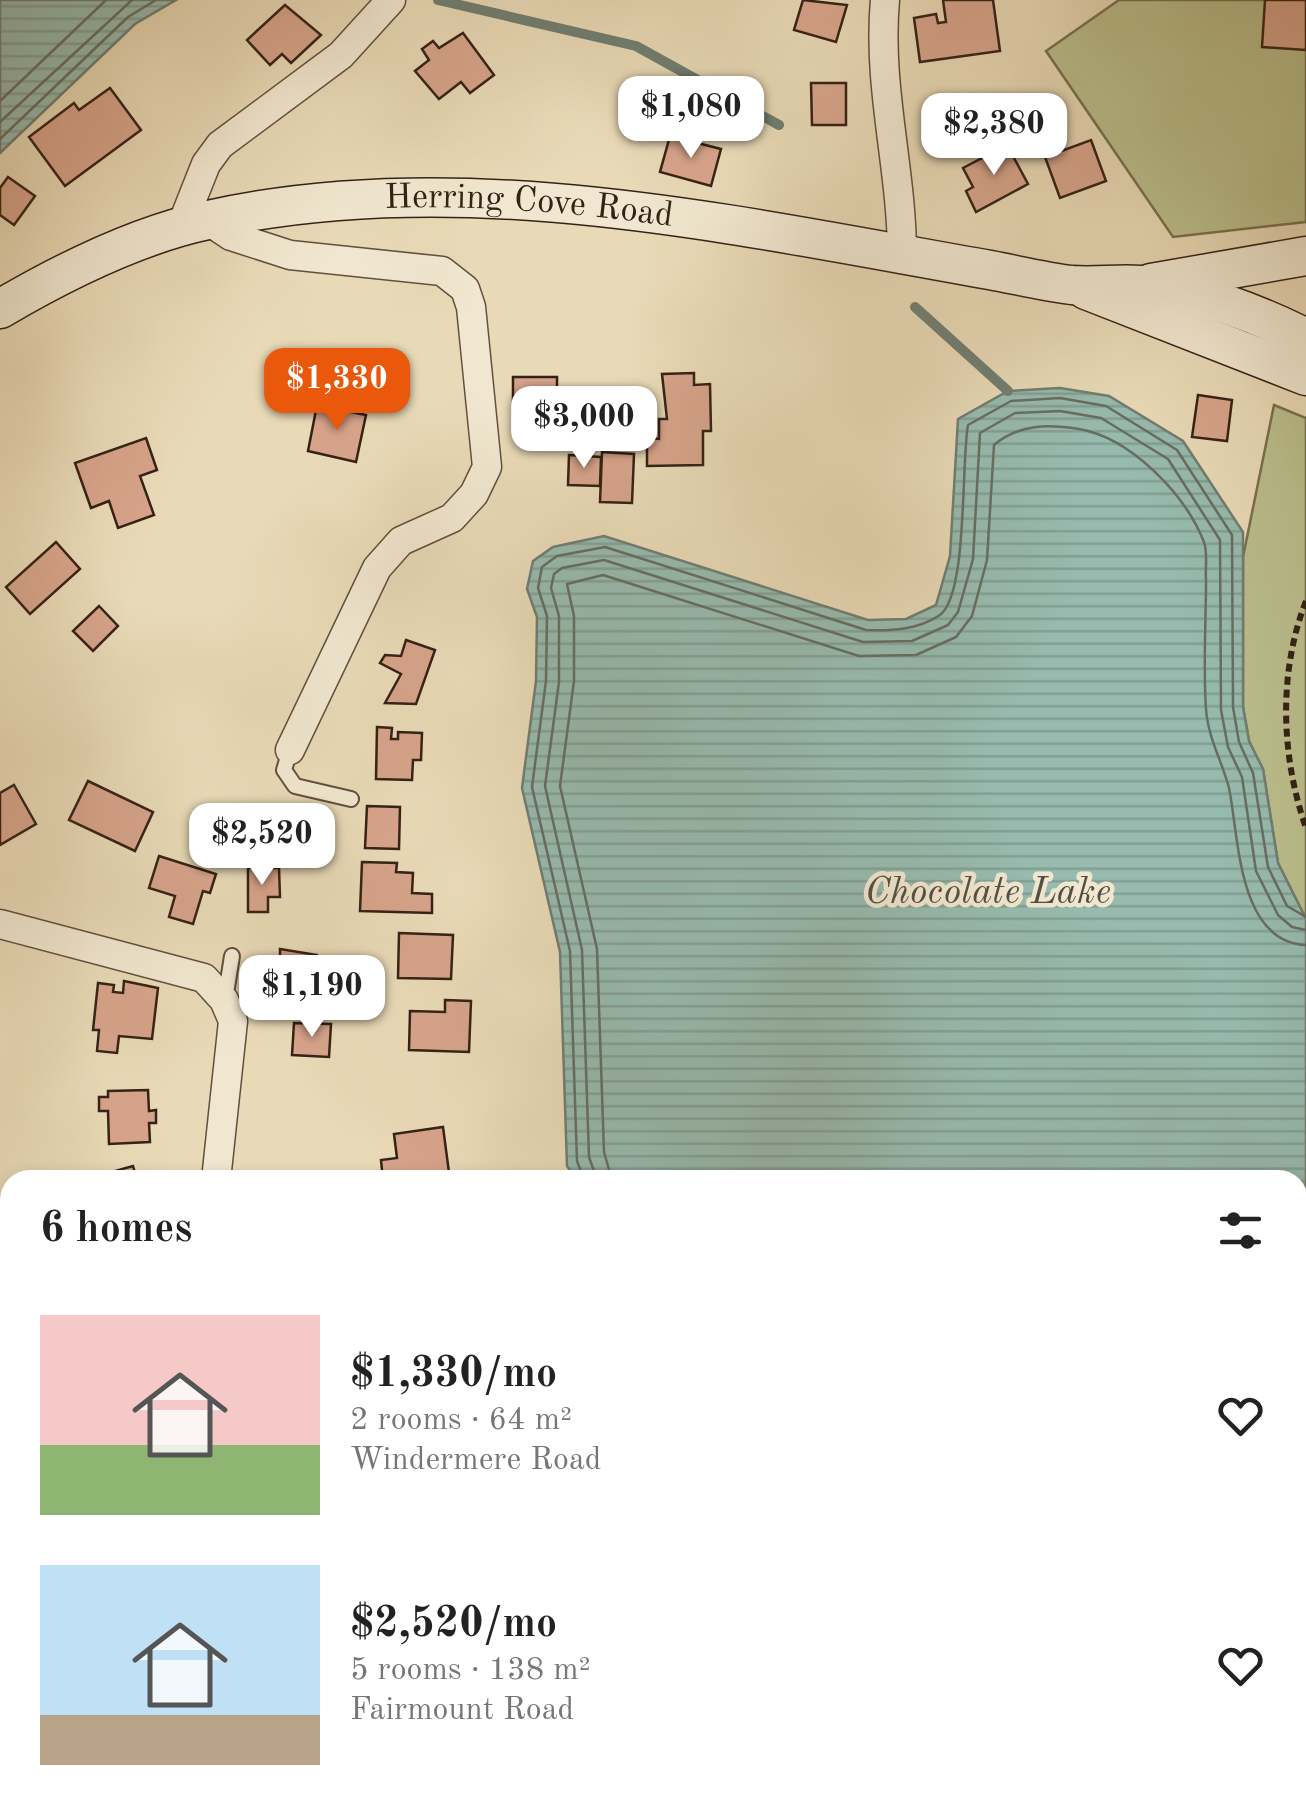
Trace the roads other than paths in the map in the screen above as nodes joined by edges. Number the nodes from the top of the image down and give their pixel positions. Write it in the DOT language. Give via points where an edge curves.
graph roads {
  1 [pos="391,0"];
  2 [pos="885,0"];
  3 [pos="194,223"];
  4 [pos="902,255"];
  5 [pos="1306,256"];
  6 [pos="1075,285"];
  7 [pos="1143,285"];
  8 [pos="0,309"];
  9 [pos="1300,347"];
  10 [pos="290,750"];
  11 [pos="351,799"];
  12 [pos="0,924"];
  13 [pos="232,956"];
  14 [pos="224,1000"];
  15 [pos="217,1170"];
  1 -- 3 [label="street" via="341,55 220,145 206,164"];
  2 -- 4 [label="street" via="885,111 901,198"];
  3 -- 4 [label="main road, Herring Cove Road" via="321,202 470,197 694,222"];
  3 -- 8 [label="main road, Herring Cove Road" via="39,286"];
  3 -- 10 [label="street" via="290,254 442,271 465,289 472,307 486,467 452,518 402,541 377,568"];
  4 -- 6 [label="main road, Herring Cove Road"];
  5 -- 7 [label="main road"];
  6 -- 7 [label="main road, Herring Cove Road"];
  6 -- 9 [label="main road, Herring Cove Road" via="1145,317"];
  7 -- 9 [label="main road, Herring Cove Road" via="1253,316"];
  10 -- 11 [label="lane" via="284,770 296,786"];
  12 -- 14 [label="street" via="204,978"];
  13 -- 14 [label="lane"];
  14 -- 15 [label="street" via="233,1021"];
}
